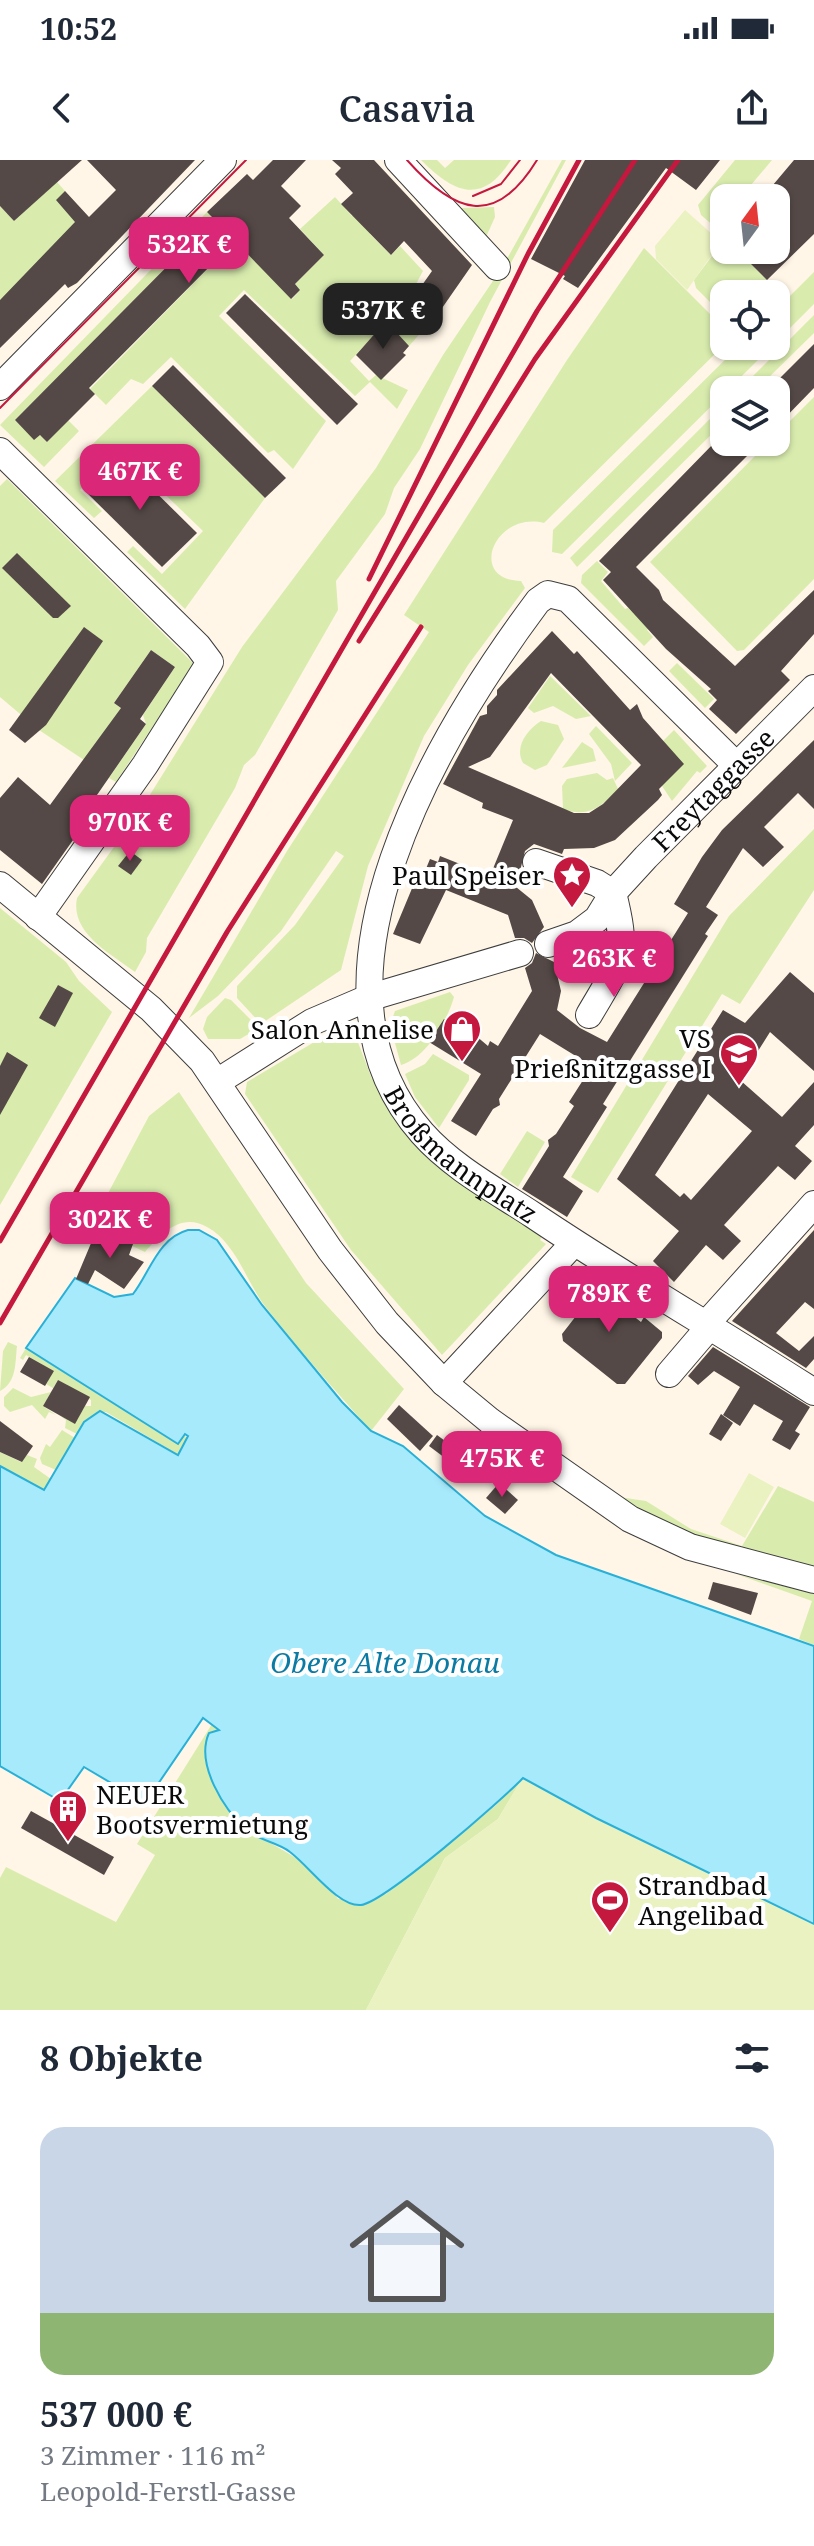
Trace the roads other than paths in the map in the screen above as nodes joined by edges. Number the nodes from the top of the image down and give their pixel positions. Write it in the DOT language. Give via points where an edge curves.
graph roads {
  1 [pos="223,160"];
  2 [pos="398,160"];
  3 [pos="497,267"];
  4 [pos="0,387"];
  5 [pos="0,451"];
  6 [pos="814,688"];
  7 [pos="737,766"];
  8 [pos="536,862"];
  9 [pos="0,885"];
  10 [pos="613,893"];
  11 [pos="38,917"];
  12 [pos="548,944"];
  13 [pos="520,953"];
  14 [pos="368,998"];
  15 [pos="589,1015"];
  16 [pos="220,1087"];
  17 [pos="814,1204"];
  18 [pos="573,1244"];
  19 [pos="707,1323"];
  20 [pos="669,1374"];
  21 [pos="444,1383"];
  22 [pos="814,1392"];
  23 [pos="814,1580"];
  1 -- 4 [label="street"];
  2 -- 3 [label="street"];
  5 -- 11 [label="street" via="210,662"];
  6 -- 7 [label="street, Freytaggasse"];
  7 -- 10 [label="street, Freytaggasse"];
  7 -- 14 [label="street" via="578,607 548,594 491,663 411,811 387,878"];
  8 -- 10 [label="street"];
  9 -- 11 [label="street"];
  10 -- 12 [label="street, Freytaggasse" via="594,921 577,934"];
  10 -- 15 [label="street" via="623,935 619,965"];
  11 -- 16 [label="street" via="151,1009"];
  13 -- 14 [label="street"];
  14 -- 16 [label="street" via="312,1022"];
  14 -- 18 [label="street, Broßmannplatz" via="387,1074 417,1128 458,1166"];
  16 -- 21 [label="street" via="330,1250 387,1323"];
  17 -- 19 [label="street"];
  18 -- 19 [label="street, Broßmannplatz"];
  18 -- 21 [label="street"];
  19 -- 20 [label="street"];
  19 -- 22 [label="street, Broßmannplatz"];
  21 -- 23 [label="street" via="602,1502 654,1532"];
}
